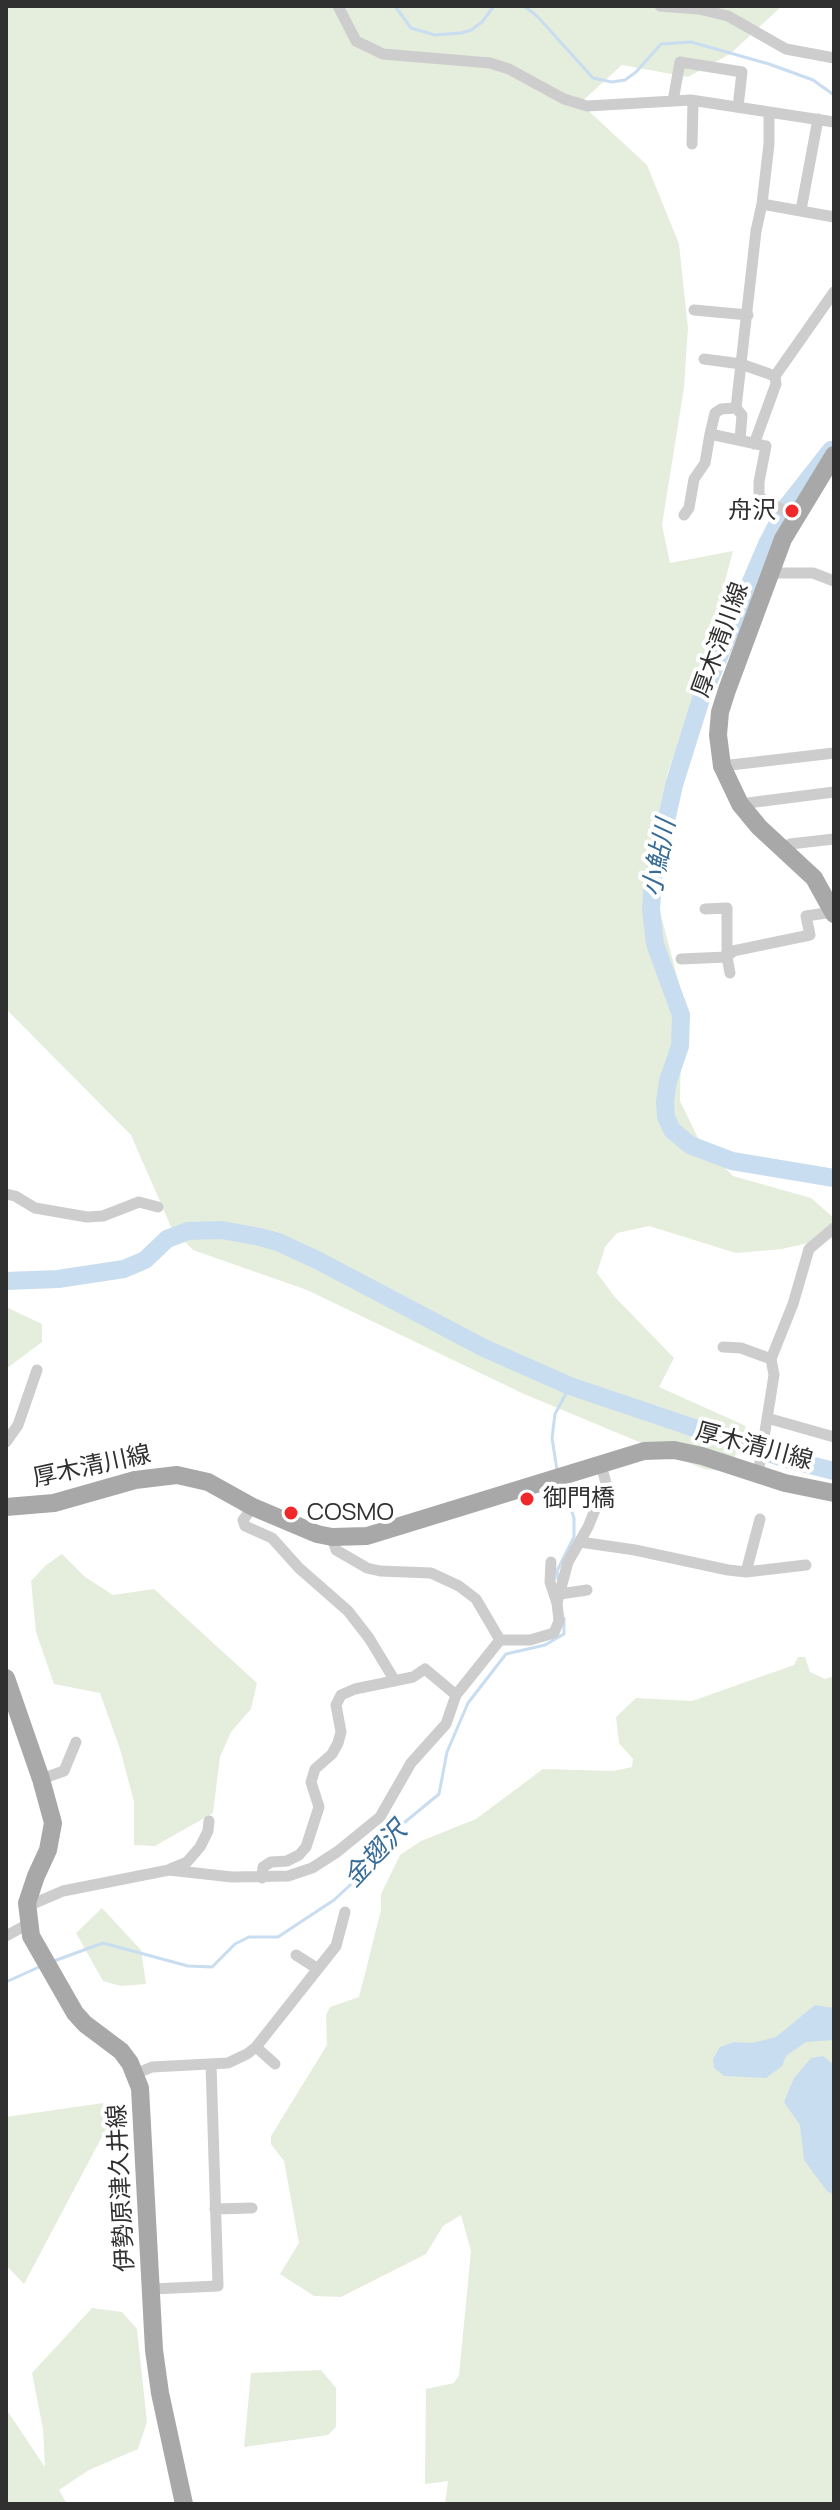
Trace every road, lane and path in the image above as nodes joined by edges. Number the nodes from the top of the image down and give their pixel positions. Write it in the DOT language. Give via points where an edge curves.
graph roads {
  1 [pos="338,6"];
  2 [pos="660,6"];
  3 [pos="834,58"];
  4 [pos="673,101"];
  5 [pos="693,101"];
  6 [pos="738,107"];
  7 [pos="769,112"];
  8 [pos="827,121"];
  9 [pos="692,144"];
  10 [pos="762,204"];
  11 [pos="801,210"];
  12 [pos="834,217"];
  13 [pos="834,292"];
  14 [pos="694,310"];
  15 [pos="748,315"];
  16 [pos="704,359"];
  17 [pos="741,364"];
  18 [pos="775,376"];
  19 [pos="736,408"];
  20 [pos="710,434"];
  21 [pos="740,440"];
  22 [pos="754,444"];
  23 [pos="834,455"];
  24 [pos="792,514"];
  25 [pos="684,515"];
  26 [pos="771,573"];
  27 [pos="834,581"];
  28 [pos="834,753"];
  29 [pos="722,766"];
  30 [pos="834,792"];
  31 [pos="740,804"];
  32 [pos="834,839"];
  33 [pos="784,849"];
  34 [pos="828,887"];
  35 [pos="705,909"];
  36 [pos="834,913"];
  37 [pos="727,957"];
  38 [pos="681,959"];
  39 [pos="730,973"];
  40 [pos="6,1194"];
  41 [pos="158,1207"];
  42 [pos="834,1228"];
  43 [pos="723,1347"];
  44 [pos="771,1359"];
  45 [pos="37,1370"];
  46 [pos="767,1420"];
  47 [pos="834,1437"];
  48 [pos="6,1442"];
  49 [pos="601,1465"];
  50 [pos="760,1467"];
  51 [pos="834,1493"];
  52 [pos="6,1507"];
  53 [pos="253,1507"];
  54 [pos="760,1519"];
  55 [pos="332,1537"];
  56 [pos="580,1542"];
  57 [pos="551,1562"];
  58 [pos="806,1565"];
  59 [pos="746,1572"];
  60 [pos="587,1590"];
  61 [pos="559,1598"];
  62 [pos="500,1640"];
  63 [pos="6,1678"];
  64 [pos="395,1681"];
  65 [pos="456,1695"];
  66 [pos="76,1742"];
  67 [pos="41,1779"];
  68 [pos="209,1821"];
  69 [pos="169,1870"];
  70 [pos="262,1878"];
  71 [pos="27,1903"];
  72 [pos="345,1912"];
  73 [pos="28,1924"];
  74 [pos="6,1936"];
  75 [pos="296,1955"];
  76 [pos="318,1969"];
  77 [pos="256,2047"];
  78 [pos="211,2064"];
  79 [pos="275,2064"];
  80 [pos="135,2074"];
  81 [pos="252,2208"];
  82 [pos="215,2209"];
  83 [pos="152,2289"];
  84 [pos="184,2504"];
  1 -- 4 [label="street" via="356,41 383,54 490,63 587,106"];
  2 -- 3 [label="street" via="728,16 786,49"];
  4 -- 5 [label="street"];
  4 -- 6 [label="street" via="680,62 742,72"];
  5 -- 6 [label="street"];
  5 -- 9 [label="street"];
  6 -- 7 [label="street"];
  7 -- 8 [label="street"];
  7 -- 10 [label="street"];
  8 -- 11 [label="street"];
  10 -- 11 [label="street"];
  10 -- 15 [label="street"];
  11 -- 12 [label="street"];
  13 -- 18 [label="street"];
  14 -- 15 [label="street"];
  15 -- 17 [label="street"];
  16 -- 17 [label="street"];
  17 -- 18 [label="street"];
  17 -- 19 [label="street"];
  18 -- 22 [label="street"];
  19 -- 20 [label="street" via="715,413"];
  19 -- 21 [label="street" via="742,415"];
  20 -- 21 [label="street"];
  20 -- 25 [label="street" via="705,463 694,479"];
  21 -- 22 [label="street"];
  22 -- 24 [label="street" via="766,446 759,497"];
  23 -- 24 [label="main road, 厚木清川線"];
  24 -- 26 [label="main road, 厚木清川線"];
  26 -- 27 [label="street" via="813,573"];
  26 -- 29 [label="main road, 厚木清川線" via="720,712"];
  28 -- 29 [label="street"];
  29 -- 31 [label="main road, 厚木清川線"];
  30 -- 31 [label="street"];
  31 -- 33 [label="main road, 厚木清川線"];
  32 -- 33 [label="street"];
  33 -- 34 [label="main road, 厚木清川線"];
  34 -- 36 [label="main road, 厚木清川線"];
  35 -- 37 [label="street" via="727,908"];
  36 -- 37 [label="street" via="806,916 810,935 733,951"];
  37 -- 38 [label="street"];
  37 -- 39 [label="street"];
  40 -- 41 [label="street" via="35,1208 87,1217 112,1214 139,1202"];
  42 -- 44 [label="street" via="809,1249"];
  43 -- 44 [label="street"];
  44 -- 46 [label="street" via="774,1375"];
  45 -- 48 [label="street" via="18,1425"];
  46 -- 47 [label="street"];
  46 -- 50 [label="street"];
  49 -- 50 [label="main road, 厚木清川線" via="644,1451 674,1450"];
  49 -- 55 [label="main road, 厚木清川線" via="382,1533"];
  49 -- 56 [label="street" via="606,1483"];
  50 -- 51 [label="main road, 厚木清川線"];
  52 -- 53 [label="main road, 厚木清川線" via="54,1503 135,1480 177,1475 208,1482"];
  53 -- 55 [label="main road, 厚木清川線"];
  53 -- 64 [label="street" via="243,1520 245,1526 272,1538 348,1611"];
  54 -- 59 [label="street"];
  55 -- 62 [label="street" via="336,1550 367,1568 431,1573 459,1586 476,1599"];
  56 -- 59 [label="street"];
  56 -- 61 [label="street" via="568,1562"];
  57 -- 61 [label="street" via="550,1582"];
  58 -- 59 [label="street"];
  60 -- 61 [label="street"];
  61 -- 62 [label="street" via="554,1633"];
  62 -- 65 [label="street"];
  63 -- 67 [label="main road, 伊勢原津久井線"];
  64 -- 65 [label="street" via="425,1669"];
  64 -- 70 [label="street" via="341,1695 336,1705 338,1743 315,1769 311,1782 319,1807 306,1847 287,1861 263,1867"];
  65 -- 70 [label="street" via="446,1724 411,1763 380,1817 312,1868"];
  66 -- 67 [label="street" via="64,1771"];
  67 -- 71 [label="main road, 伊勢原津久井線" via="51,1809 51,1839"];
  68 -- 69 [label="street" via="200,1847 187,1862"];
  69 -- 70 [label="street"];
  69 -- 71 [label="street"];
  71 -- 73 [label="main road, 伊勢原津久井線"];
  72 -- 76 [label="street" via="336,1946"];
  73 -- 74 [label="street"];
  73 -- 80 [label="main road, 伊勢原津久井線" via="75,2013 121,2051"];
  75 -- 76 [label="street"];
  76 -- 77 [label="street"];
  77 -- 78 [label="street" via="228,2063"];
  77 -- 79 [label="street"];
  78 -- 80 [label="street" via="152,2067"];
  78 -- 82 [label="street"];
  80 -- 83 [label="main road, 伊勢原津久井線" via="143,2106"];
  81 -- 82 [label="street"];
  82 -- 83 [label="street" via="218,2286"];
  83 -- 84 [label="main road, 伊勢原津久井線" via="160,2393"];
}
